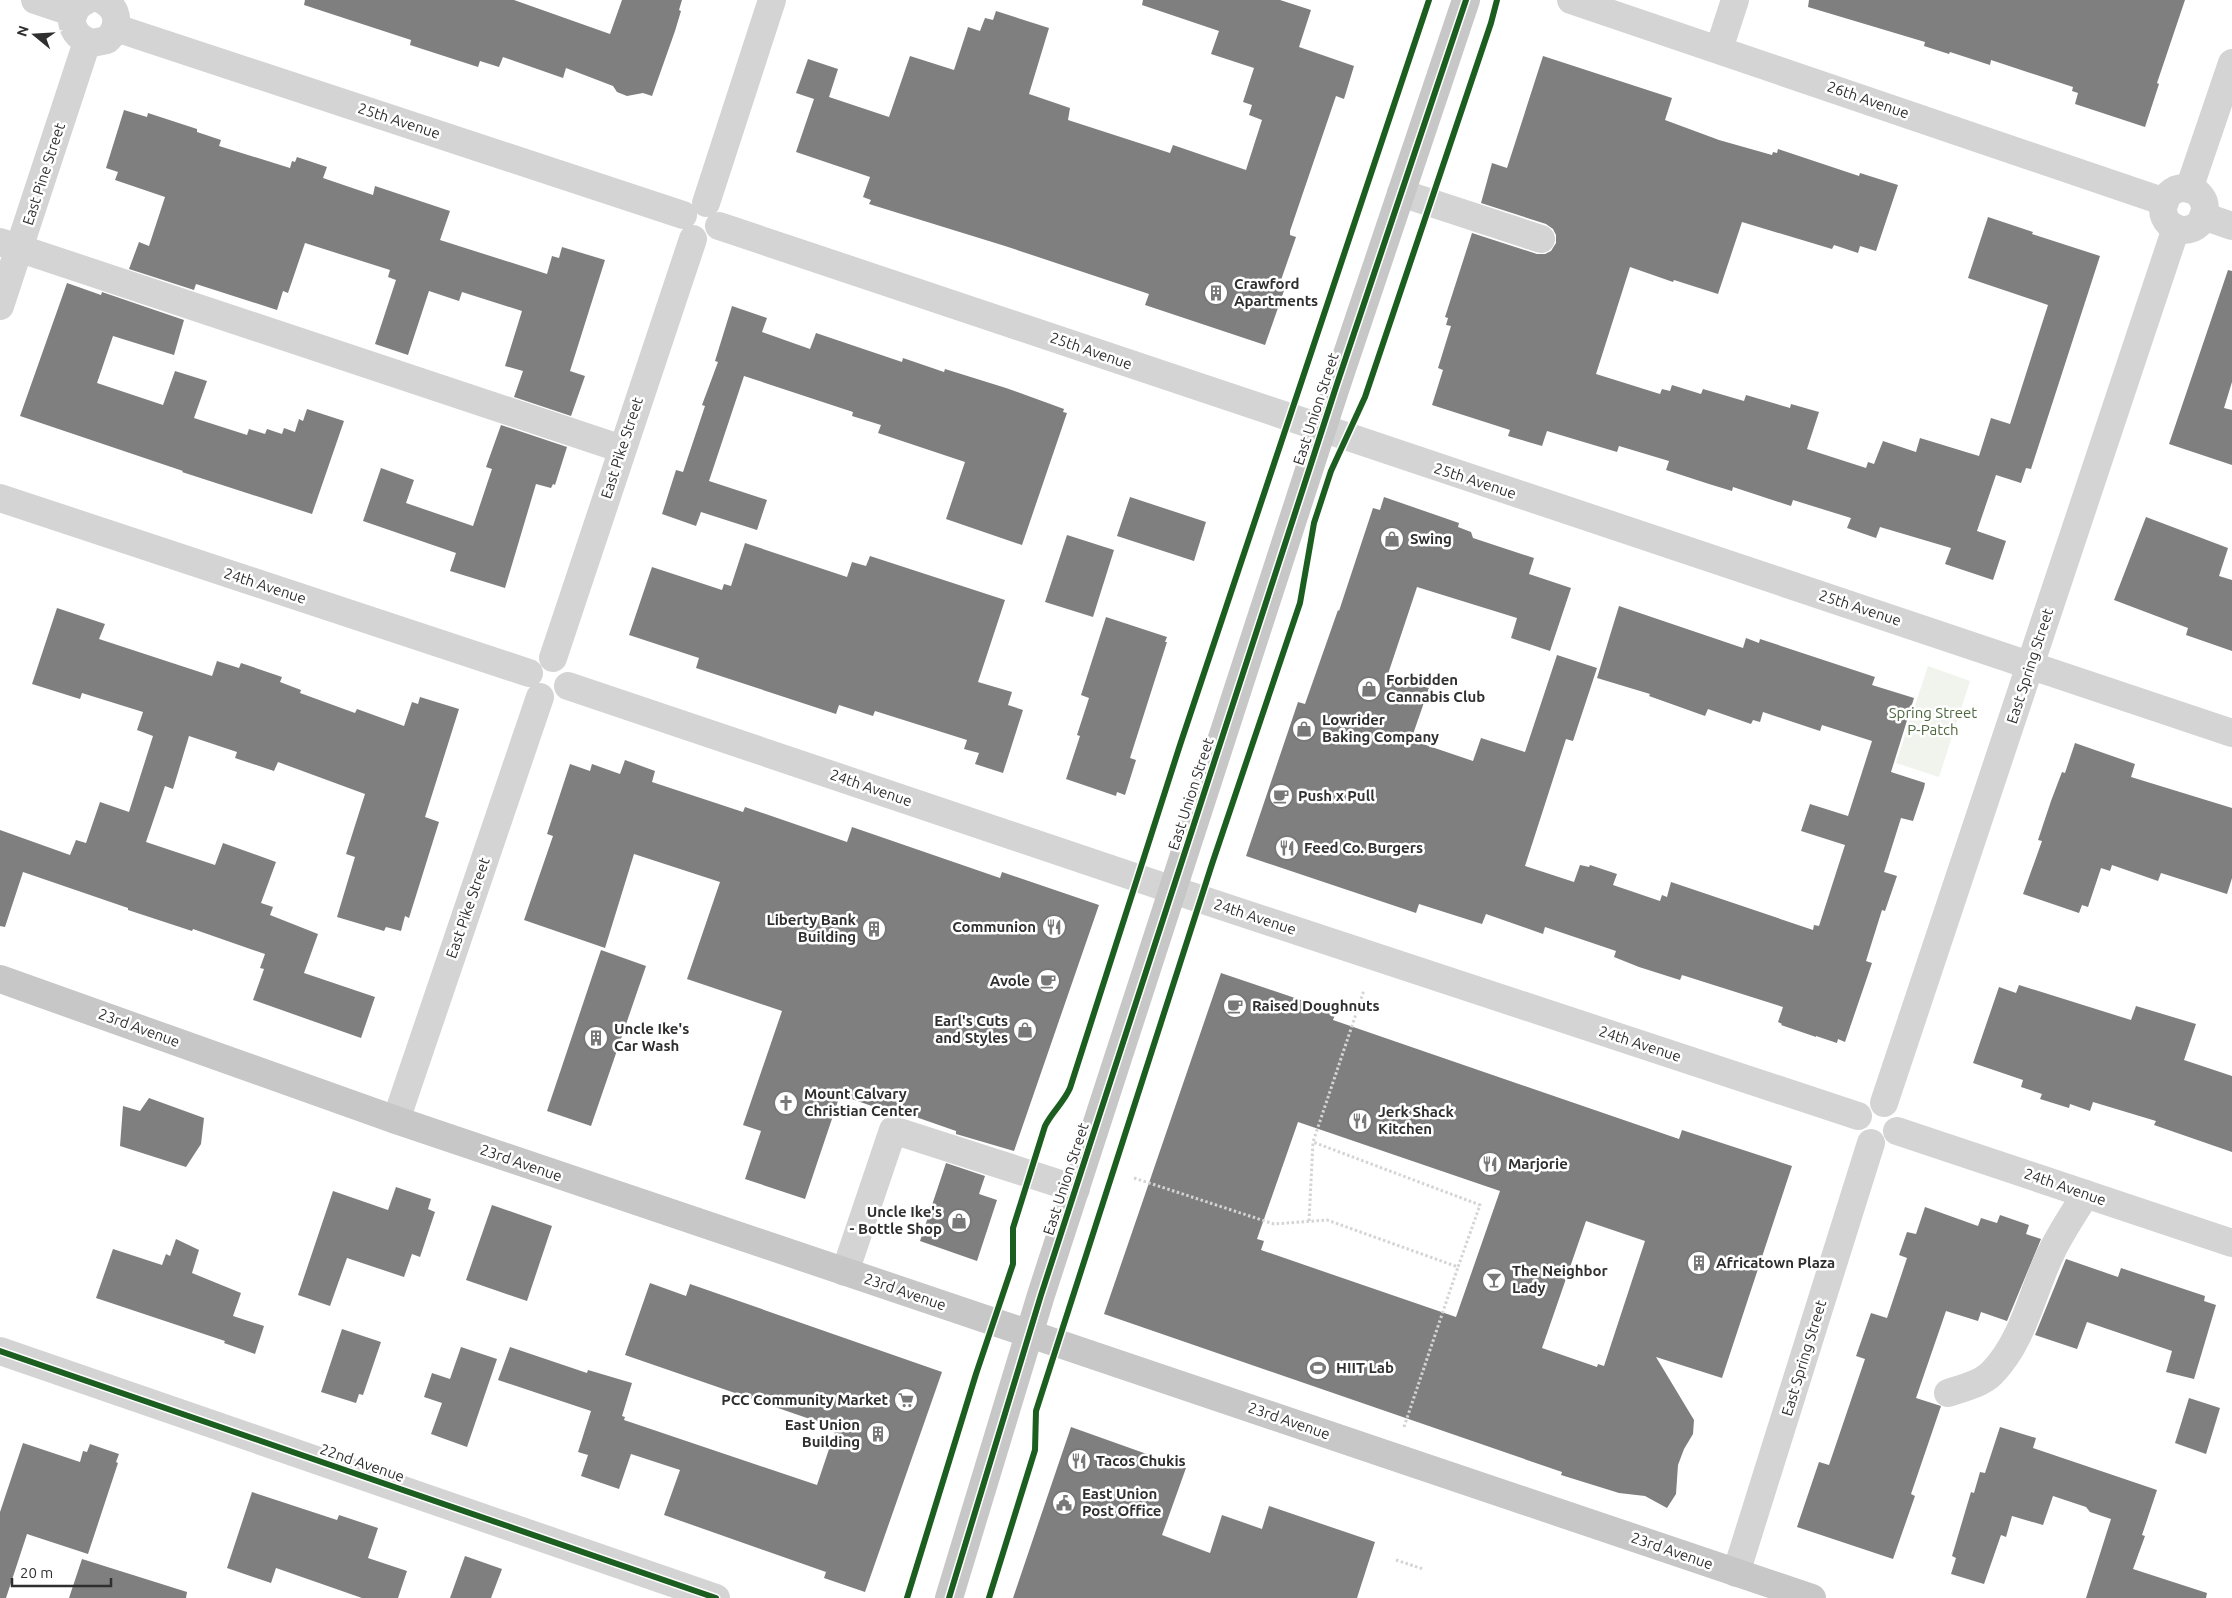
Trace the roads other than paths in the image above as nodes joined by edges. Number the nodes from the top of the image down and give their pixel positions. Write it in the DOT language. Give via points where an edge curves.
graph roads {
  1 [pos="35,0"];
  2 [pos="102,0"];
  3 [pos="772,0"];
  4 [pos="1466,0"];
  5 [pos="1572,0"];
  6 [pos="1735,0"];
  7 [pos="80,7"];
  8 [pos="116,28"];
  9 [pos="88,42"];
  10 [pos="1719,49"];
  11 [pos="2232,63"];
  12 [pos="2189,189"];
  13 [pos="1401,193"];
  14 [pos="2165,202"];
  15 [pos="2203,216"];
  16 [pos="700,221"];
  17 [pos="2232,226"];
  18 [pos="2176,228"];
  19 [pos="1541,239"];
  20 [pos="10,245"];
  21 [pos="0,306"];
  22 [pos="1322,429"];
  23 [pos="622,449"];
  24 [pos="0,498"];
  25 [pos="553,658"];
  26 [pos="2030,666"];
  27 [pos="535,685"];
  28 [pos="568,686"];
  29 [pos="2232,733"];
  30 [pos="1173,890"];
  31 [pos="0,979"];
  32 [pos="1884,1103"];
  33 [pos="1858,1116"];
  34 [pos="396,1120"];
  35 [pos="1897,1131"];
  36 [pos="1872,1143"];
  37 [pos="1076,1189"];
  38 [pos="2086,1194"];
  39 [pos="2232,1243"];
  40 [pos="845,1272"];
  41 [pos="1030,1334"];
  42 [pos="0,1351"];
  43 [pos="1948,1393"];
  44 [pos="1736,1573"];
  45 [pos="671,1591"];
  46 [pos="716,1598"];
  47 [pos="950,1598"];
  48 [pos="1812,1598"];
  1 -- 7 [label="street"];
  2 -- 8 [label="street" via="112,6"];
  3 -- 16 [label="street, East Pike Street"];
  4 -- 13 [label="main road, East Union Street"];
  5 -- 10 [label="street, 26th Avenue"];
  6 -- 10 [label="street"];
  7 -- 9 [label="street" via="72,23 78,36"];
  8 -- 9 [label="street" via="106,40"];
  8 -- 16 [label="street, 25th Avenue"];
  9 -- 20 [label="street, East Pine Street"];
  10 -- 14 [label="street, 26th Avenue"];
  11 -- 12 [label="street"];
  12 -- 14 [label="street" via="2171,192"];
  12 -- 15 [label="street" via="2202,199"];
  13 -- 19 [label="street"];
  13 -- 22 [label="main road, East Union Street"];
  14 -- 18 [label="street" via="2165,218"];
  15 -- 17 [label="street"];
  15 -- 18 [label="street" via="2194,228"];
  16 -- 22 [label="street, 25th Avenue"];
  16 -- 23 [label="street, East Pike Street"];
  18 -- 26 [label="street, East Spring Street"];
  20 -- 21 [label="street, East Pine Street"];
  20 -- 23 [label="street"];
  22 -- 26 [label="street, 25th Avenue"];
  22 -- 30 [label="main road, East Union Street"];
  23 -- 25 [label="street, East Pike Street"];
  24 -- 27 [label="street, 24th Avenue"];
  25 -- 27 [label="street" via="537,662"];
  25 -- 28 [label="street" via="568,669"];
  26 -- 29 [label="street, 25th Avenue"];
  26 -- 32 [label="street, East Spring Street"];
  27 -- 28 [label="street" via="552,699"];
  27 -- 34 [label="street, East Pike Street"];
  28 -- 30 [label="street, 24th Avenue"];
  30 -- 33 [label="street, 24th Avenue"];
  30 -- 37 [label="main road, East Union Street"];
  31 -- 34 [label="main road, 23rd Avenue"];
  32 -- 33 [label="street" via="1869,1104"];
  32 -- 35 [label="street" via="1897,1114"];
  33 -- 36 [label="street" via="1859,1132"];
  34 -- 40 [label="main road, 23rd Avenue"];
  35 -- 36 [label="street" via="1883,1144"];
  35 -- 38 [label="street, 24th Avenue"];
  36 -- 44 [label="street, East Spring Street"];
  37 -- 40 [label="street" via="893,1130"];
  37 -- 41 [label="main road, East Union Street"];
  38 -- 39 [label="street, 24th Avenue"];
  38 -- 43 [label="street" via="2050,1253 2011,1347 1992,1373 1970,1386"];
  40 -- 41 [label="main road, 23rd Avenue"];
  41 -- 44 [label="main road, 23rd Avenue"];
  41 -- 47 [label="main road, East Union Street"];
  42 -- 45 [label="street, 22nd Avenue"];
  44 -- 48 [label="main road, 23rd Avenue"];
  45 -- 46 [label="street, 22nd Avenue"];
}
